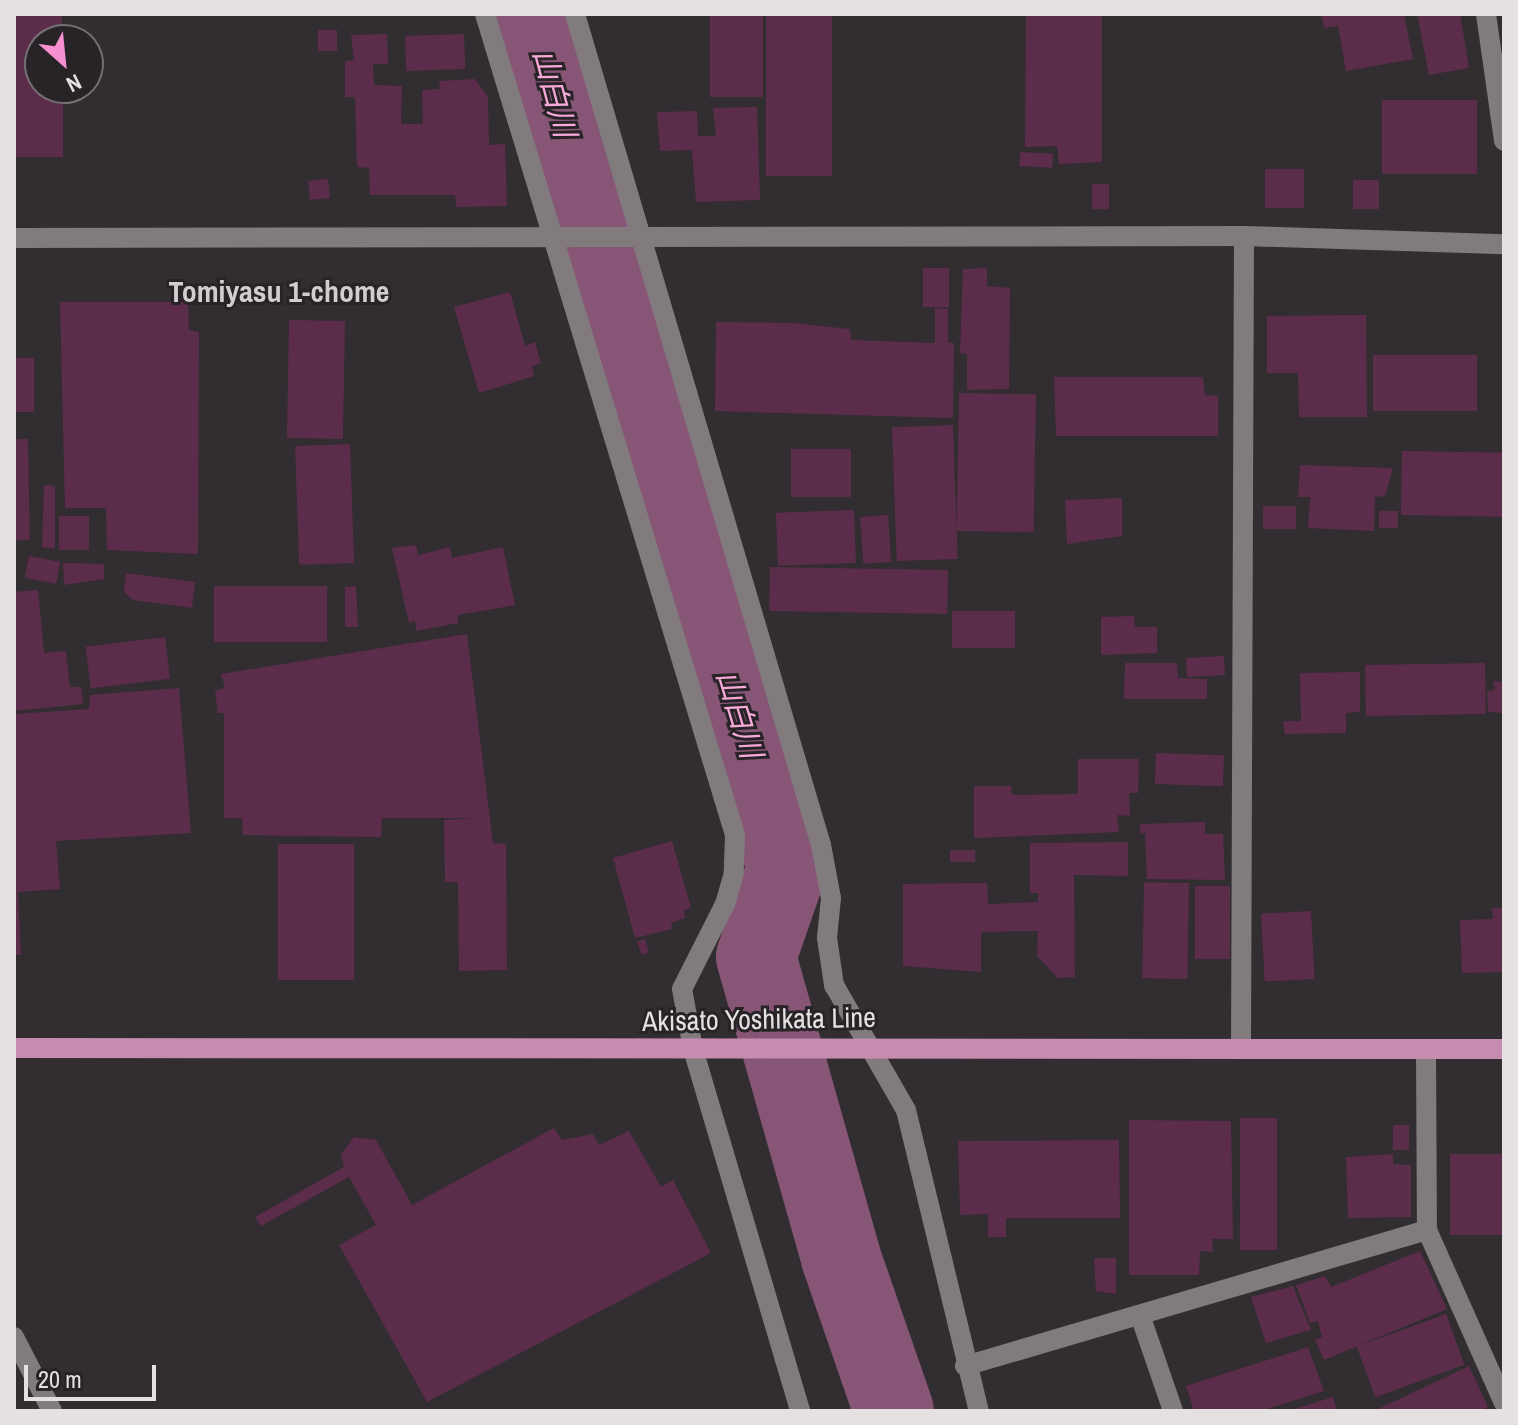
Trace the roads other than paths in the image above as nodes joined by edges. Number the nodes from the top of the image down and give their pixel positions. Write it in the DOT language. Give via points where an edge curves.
graph roads {
  1 [pos="485,14"];
  2 [pos="575,14"];
  3 [pos="1486,14"];
  4 [pos="1498,46"];
  5 [pos="1504,141"];
  6 [pos="1244,236"];
  7 [pos="14,238"];
  8 [pos="553,238"];
  9 [pos="643,240"];
  10 [pos="1504,244"];
  11 [pos="870,1046"];
  12 [pos="14,1048"];
  13 [pos="693,1049"];
  14 [pos="1241,1049"];
  15 [pos="1504,1049"];
  16 [pos="1426,1050"];
  17 [pos="1427,1230"];
  18 [pos="1140,1315"];
  19 [pos="14,1337"];
  20 [pos="965,1366"];
  21 [pos="1504,1403"];
  22 [pos="52,1411"];
  23 [pos="800,1411"];
  24 [pos="979,1411"];
  25 [pos="1173,1411"];
  1 -- 8 [label="street"];
  2 -- 9 [label="street"];
  3 -- 4 [label="street"];
  4 -- 5 [label="street"];
  6 -- 9 [label="street"];
  6 -- 10 [label="street"];
  6 -- 14 [label="street"];
  7 -- 8 [label="street"];
  8 -- 9 [label="street"];
  8 -- 13 [label="street" via="735,835 734,873 725,904 682,989"];
  9 -- 11 [label="street" via="828,873 827,938 834,985"];
  11 -- 13 [label="main road, Akisato Yoshikata Line"];
  11 -- 14 [label="main road, Akisato Yoshikata Line"];
  11 -- 20 [label="street" via="906,1110"];
  12 -- 13 [label="main road, Akisato Yoshikata Line"];
  13 -- 23 [label="street"];
  14 -- 16 [label="main road, Akisato Yoshikata Line"];
  15 -- 16 [label="main road, Akisato Yoshikata Line"];
  16 -- 17 [label="street"];
  17 -- 18 [label="street"];
  17 -- 21 [label="street"];
  18 -- 20 [label="street"];
  18 -- 25 [label="street"];
  19 -- 22 [label="street"];
  20 -- 24 [label="street"];
}
